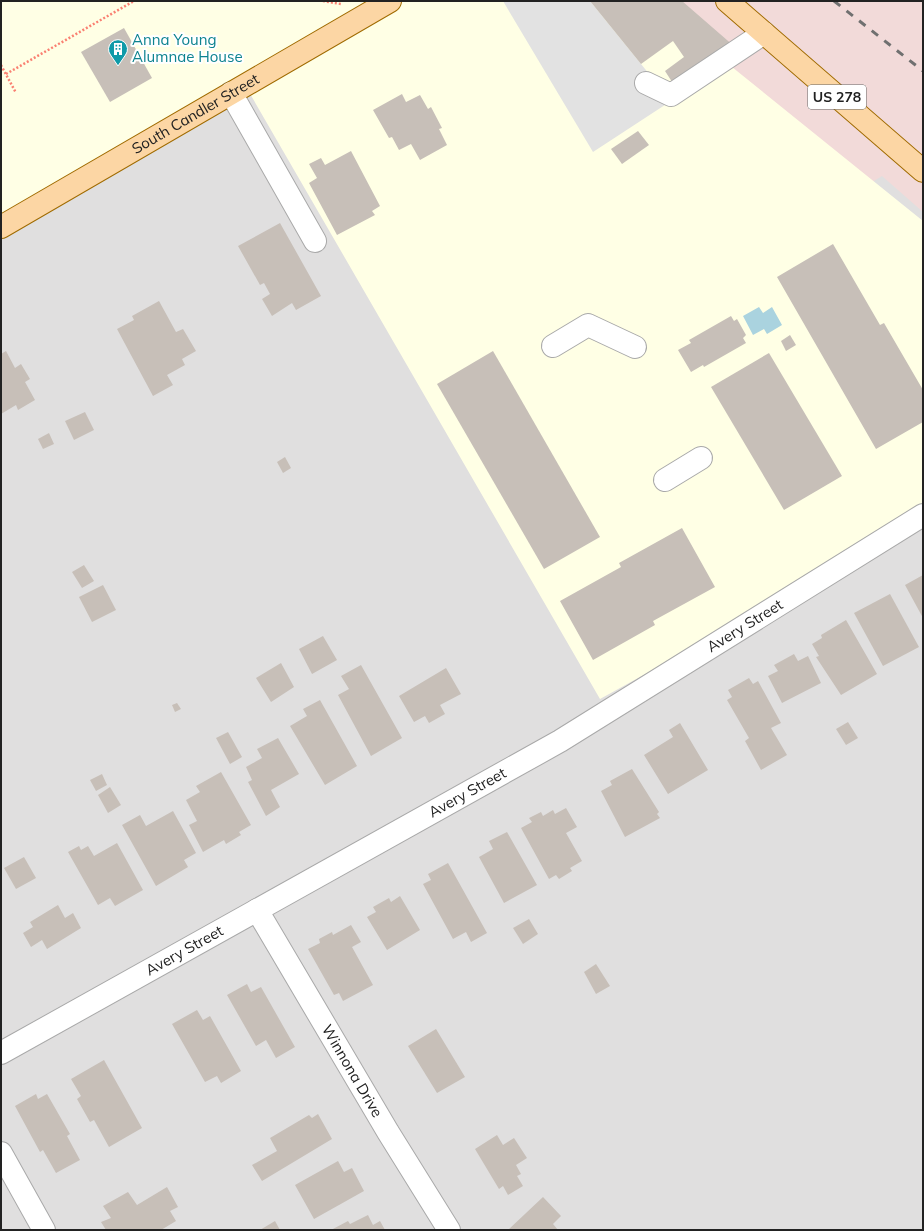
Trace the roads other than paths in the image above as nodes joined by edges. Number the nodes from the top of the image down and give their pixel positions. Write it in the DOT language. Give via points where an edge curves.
graph roads {
  1 [pos="390,1"];
  2 [pos="727,1"];
  3 [pos="764,33"];
  4 [pos="646,83"];
  5 [pos="231,94"];
  6 [pos="923,171"];
  7 [pos="1,227"];
  8 [pos="316,241"];
  9 [pos="553,346"];
  10 [pos="635,347"];
  11 [pos="701,458"];
  12 [pos="665,480"];
  13 [pos="923,515"];
  14 [pos="257,910"];
  15 [pos="1,1053"];
  16 [pos="1,1154"];
  17 [pos="44,1230"];
  18 [pos="449,1230"];
  1 -- 5 [label="main road, South Candler Street"];
  2 -- 3 [label="main road, US 278"];
  3 -- 4 [label="street" via="671,95"];
  3 -- 6 [label="main road, US 278"];
  5 -- 7 [label="main road, South Candler Street"];
  5 -- 8 [label="street"];
  9 -- 10 [label="street" via="588,326"];
  11 -- 12 [label="street"];
  13 -- 14 [label="street, Avery Street" via="560,741"];
  14 -- 15 [label="street, Avery Street"];
  14 -- 18 [label="street, Winnona Drive"];
  16 -- 17 [label="street"];
}
